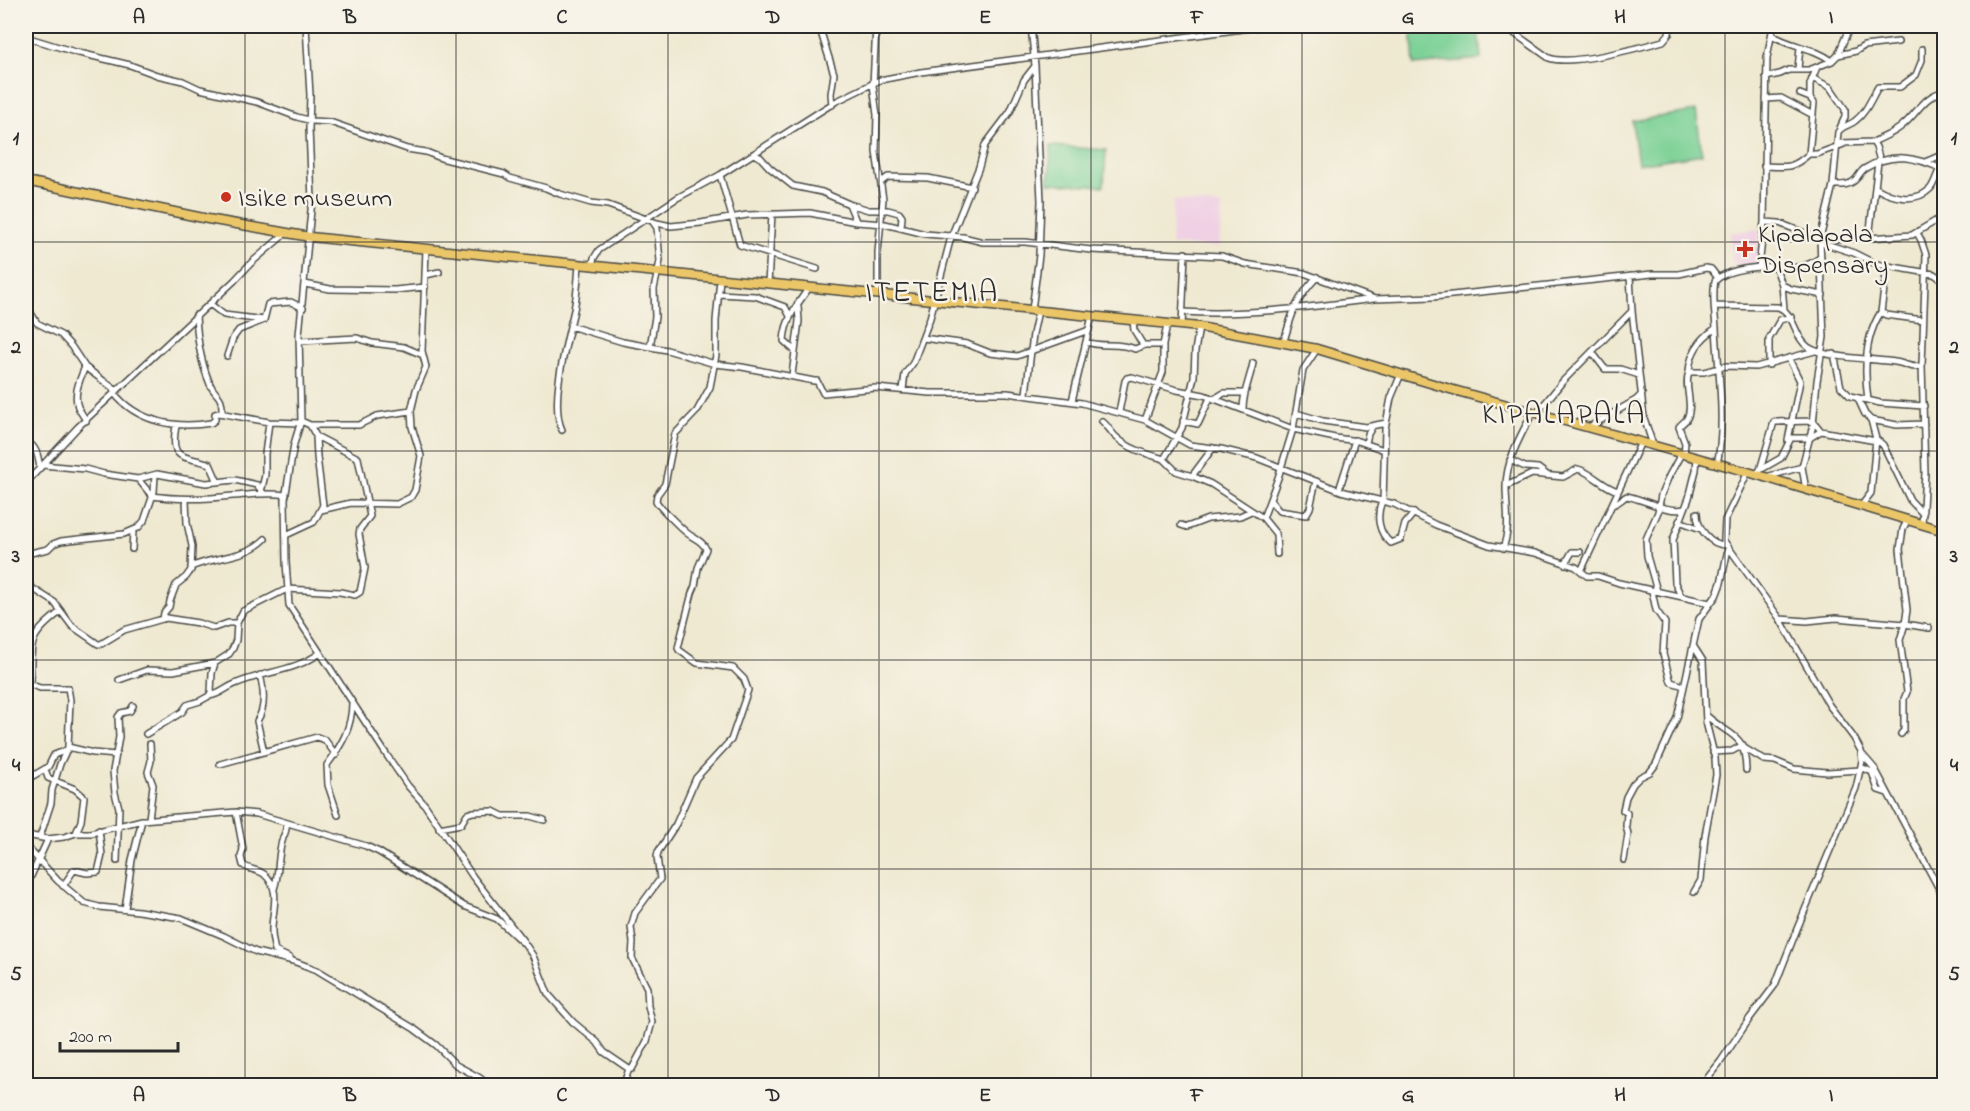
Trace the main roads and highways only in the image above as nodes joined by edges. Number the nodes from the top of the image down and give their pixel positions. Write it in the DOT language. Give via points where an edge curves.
graph roads {
  1 [pos="26,179"];
  2 [pos="1944,531"];
  1 -- 2 [label="highway" via="310,237 1199,327 1284,341 1757,474"];
}
